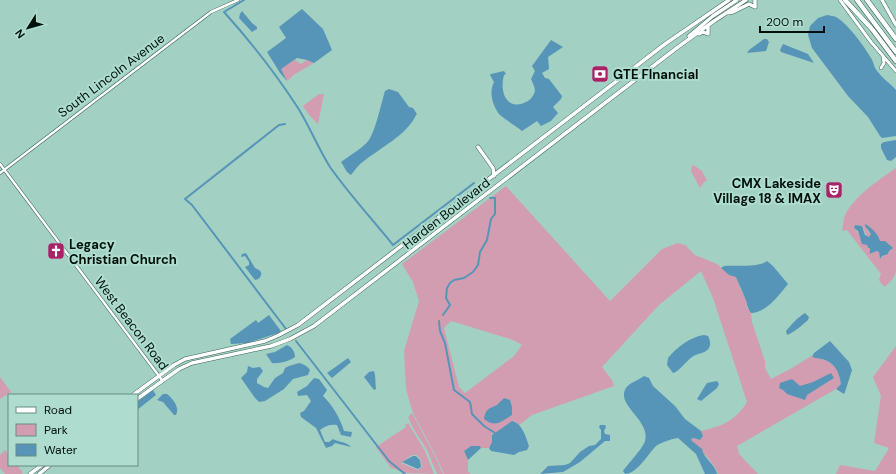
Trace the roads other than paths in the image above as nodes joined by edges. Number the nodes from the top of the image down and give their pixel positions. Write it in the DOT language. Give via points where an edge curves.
graph roads {
  1 [pos="238,0"];
  2 [pos="730,0"];
  3 [pos="737,0"];
  4 [pos="746,0"];
  5 [pos="755,0"];
  6 [pos="840,0"];
  7 [pos="845,0"];
  8 [pos="857,0"];
  9 [pos="867,0"];
  10 [pos="882,0"];
  11 [pos="725,13"];
  12 [pos="709,25"];
  13 [pos="896,26"];
  14 [pos="896,39"];
  15 [pos="678,47"];
  16 [pos="896,52"];
  17 [pos="881,53"];
  18 [pos="664,58"];
  19 [pos="896,61"];
  20 [pos="893,68"];
  21 [pos="896,71"];
  22 [pos="478,147"];
  23 [pos="0,164"];
  24 [pos="4,170"];
  25 [pos="0,173"];
  26 [pos="494,176"];
  27 [pos="211,352"];
  28 [pos="201,360"];
  29 [pos="159,376"];
  30 [pos="162,380"];
  31 [pos="134,394"];
  32 [pos="138,398"];
  33 [pos="41,466"];
  34 [pos="49,466"];
  35 [pos="30,474"];
  36 [pos="39,474"];
  1 -- 24 [label="street, South Lincoln Avenue" via="211,12"];
  2 -- 26 [label="main road, Harden Boulevard" via="665,44"];
  3 -- 18 [label="main road" via="712,16"];
  4 -- 11 [label="main road, Harden Boulevard"];
  5 -- 11 [label="main road" via="755,7 749,4"];
  6 -- 17 [label="main road"];
  7 -- 19 [label="highway" via="872,29"];
  8 -- 16 [label="highway"];
  9 -- 14 [label="highway"];
  10 -- 13 [label="main road"];
  11 -- 12 [label="main road, Harden Boulevard"];
  12 -- 15 [label="main road, Harden Boulevard"];
  12 -- 15 [label="main road" via="708,34 703,32"];
  15 -- 18 [label="main road, Harden Boulevard"];
  17 -- 20 [label="main road"];
  17 -- 20 [label="main road" via="884,63 881,68"];
  18 -- 28 [label="main road, Harden Boulevard" via="314,326 271,346"];
  20 -- 21 [label="main road"];
  22 -- 26 [label="main road" via="493,168"];
  23 -- 24 [label="street, West Beacon Road"];
  24 -- 25 [label="street, South Lincoln Avenue"];
  24 -- 29 [label="street, West Beacon Road"];
  26 -- 27 [label="main road, Harden Boulevard" via="298,326 265,341"];
  27 -- 28 [label="main road"];
  27 -- 29 [label="main road, Harden Boulevard" via="174,364"];
  28 -- 30 [label="main road, Harden Boulevard" via="178,369"];
  29 -- 30 [label="street, West Beacon Road"];
  29 -- 31 [label="main road, Harden Boulevard"];
  30 -- 32 [label="main road, Harden Boulevard"];
  33 -- 35 [label="main road"];
  34 -- 36 [label="main road"];
}
